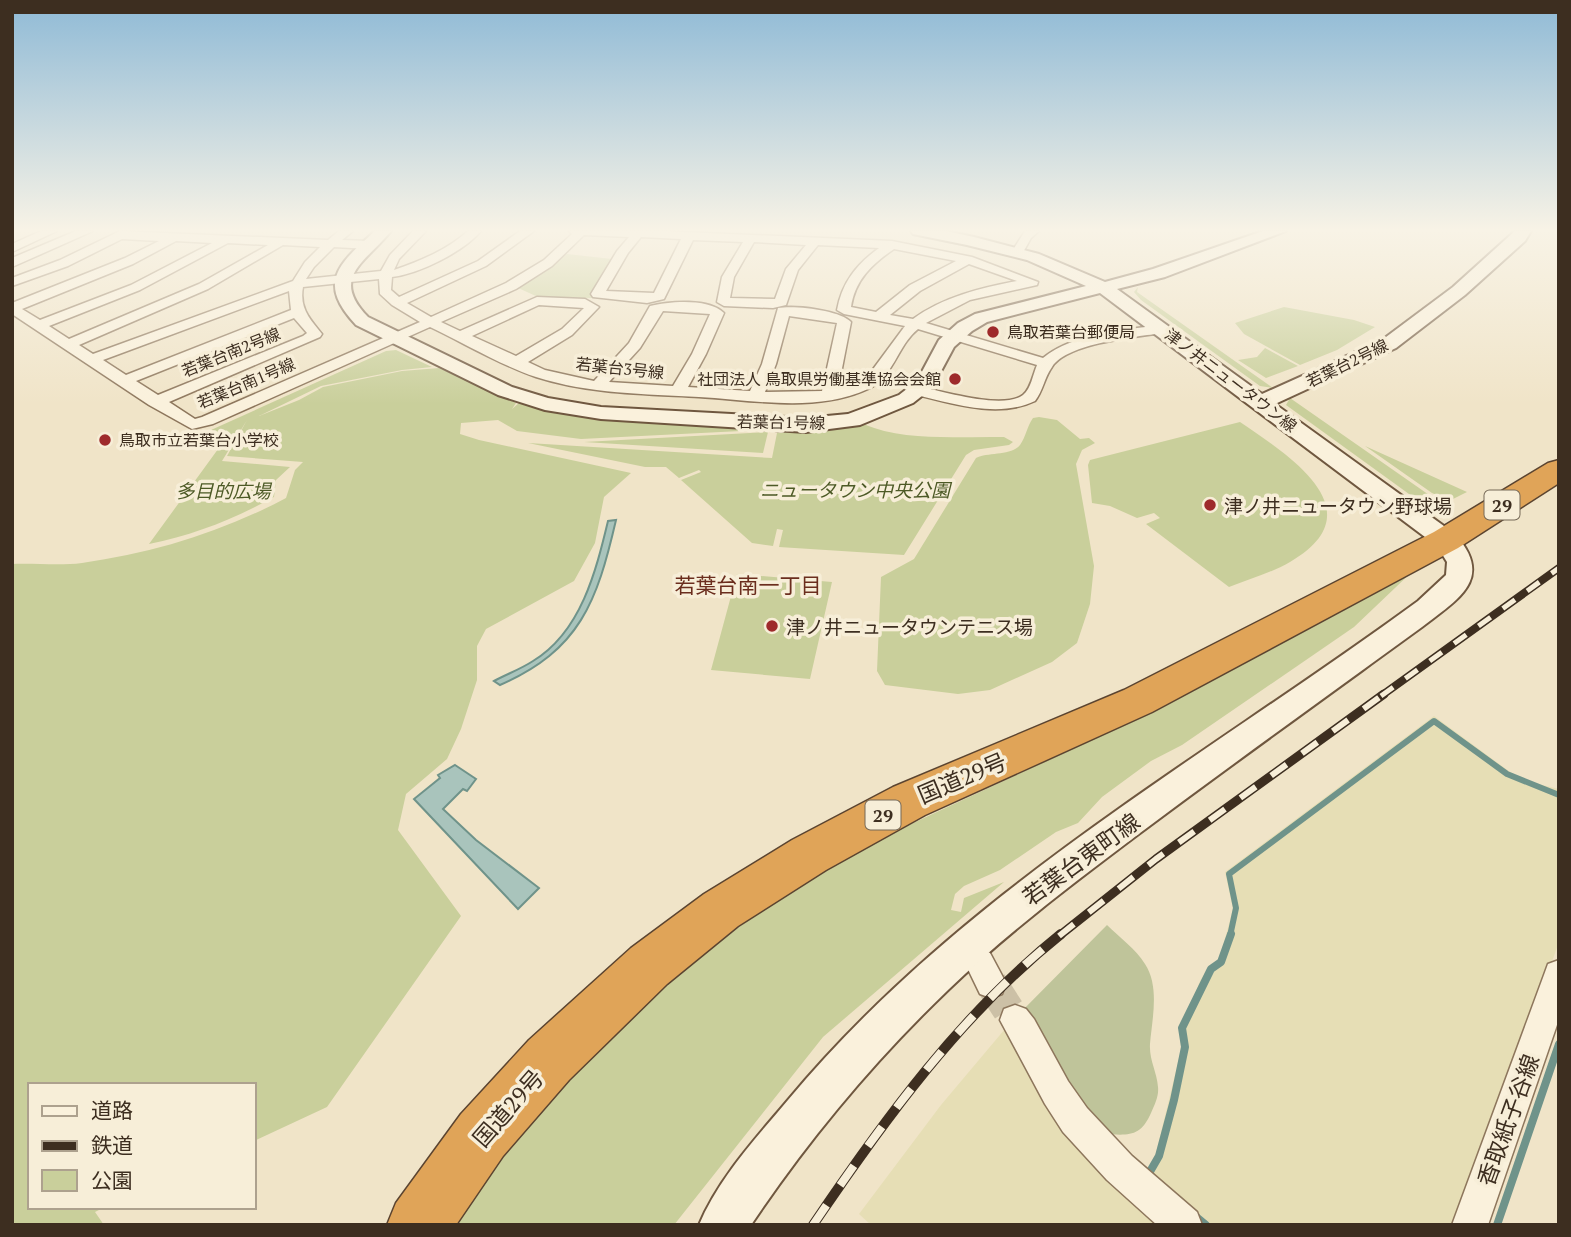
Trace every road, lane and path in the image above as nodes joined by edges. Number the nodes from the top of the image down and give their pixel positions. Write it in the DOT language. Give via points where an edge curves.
graph roads {
  1 [pos="65,289"];
  2 [pos="133,289"];
  3 [pos="200,289"];
  4 [pos="284,289"];
  5 [pos="295,289"];
  6 [pos="341,289"];
  7 [pos="385,289"];
  8 [pos="430,289"];
  9 [pos="502,289"];
  10 [pos="602,289"];
  11 [pos="663,289"];
  12 [pos="725,289"];
  13 [pos="786,289"];
  14 [pos="848,289"];
  15 [pos="914,289"];
  16 [pos="1003,289"];
  17 [pos="1096,289"];
  18 [pos="1105,289"];
  19 [pos="1462,289"];
  20 [pos="397,302"];
  21 [pos="14,311"];
  22 [pos="297,312"];
  23 [pos="881,315"];
  24 [pos="430,322"];
  25 [pos="916,324"];
  26 [pos="40,325"];
  27 [pos="1162,329"];
  28 [pos="955,336"];
  29 [pos="460,337"];
  30 [pos="394,338"];
  31 [pos="69,344"];
  32 [pos="91,360"];
  33 [pos="516,362"];
  34 [pos="1045,363"];
  35 [pos="123,381"];
  36 [pos="597,386"];
  37 [pos="918,391"];
  38 [pos="674,392"];
  39 [pos="756,395"];
  40 [pos="829,395"];
  41 [pos="155,402"];
  42 [pos="1261,402"];
  43 [pos="662,416"];
  44 [pos="1559,470"];
  45 [pos="1446,540"];
  46 [pos="1559,975"];
  47 [pos="1015,1020"];
  48 [pos="418,1225"];
  49 [pos="723,1225"];
  50 [pos="1184,1225"];
  51 [pos="1470,1225"];
  1 -- 21 [label="street"];
  2 -- 26 [label="street"];
  3 -- 31 [label="street"];
  4 -- 32 [label="street"];
  5 -- 22 [label="street, 若葉台南2号線"];
  6 -- 30 [label="street, 若葉台1号線" via="354,314"];
  7 -- 20 [label="street"];
  8 -- 20 [label="street"];
  9 -- 24 [label="street, 若葉台南1号線"];
  10 -- 11 [label="street" via="598,295 648,299 659,296"];
  12 -- 13 [label="street" via="724,302 773,304 782,302"];
  14 -- 23 [label="street" via="844,310"];
  15 -- 23 [label="street"];
  16 -- 25 [label="street, 若葉台3号線" via="959,299"];
  17 -- 28 [label="street" via="981,317"];
  18 -- 27 [label="street, 津ノ井ニュータウン線"];
  19 -- 42 [label="street, 若葉台2号線" via="1389,344"];
  20 -- 24 [label="street, 若葉台3号線"];
  21 -- 26 [label="street, 若葉台南1号線"];
  22 -- 35 [label="street"];
  22 -- 41 [label="street, 若葉台南2号線" via="315,334 308,339"];
  23 -- 25 [label="street"];
  24 -- 29 [label="street, 若葉台3号線"];
  24 -- 30 [label="street, 若葉台南1号線"];
  25 -- 28 [label="street"];
  25 -- 40 [label="street, 若葉台3号線" via="905,332 879,375 852,390"];
  26 -- 31 [label="street, 若葉台南1号線"];
  27 -- 34 [label="street" via="1083,346"];
  27 -- 42 [label="street, 津ノ井ニュータウン線"];
  28 -- 34 [label="street"];
  28 -- 37 [label="street"];
  29 -- 33 [label="street, 若葉台3号線"];
  29 -- 33 [label="street" via="537,301 592,307 564,335"];
  30 -- 41 [label="street, 若葉台南1号線" via="207,421 192,424"];
  30 -- 43 [label="street, 若葉台1号線" via="524,398 575,410"];
  31 -- 32 [label="street, 若葉台南1号線"];
  32 -- 35 [label="street, 若葉台南1号線"];
  33 -- 36 [label="street, 若葉台3号線" via="540,373"];
  34 -- 37 [label="street" via="1030,397 1004,405"];
  35 -- 41 [label="street, 若葉台南1号線"];
  36 -- 38 [label="street, 若葉台3号線"];
  36 -- 38 [label="street" via="635,345 655,309 709,308 717,313 699,354"];
  37 -- 43 [label="street, 若葉台1号線" via="870,414 818,425"];
  38 -- 39 [label="street, 若葉台3号線"];
  38 -- 43 [label="street"];
  39 -- 40 [label="street, 若葉台3号線"];
  39 -- 40 [label="street" via="783,311 837,317 844,322"];
  42 -- 45 [label="street, 津ノ井ニュータウン線"];
  44 -- 45 [label="highway, 国道29号 / 29"];
  45 -- 48 [label="highway, 国道29号 / 29" via="1138,701 909,801 808,855 721,910 649,966 549,1060 482,1135"];
  45 -- 49 [label="street, 若葉台東町線" via="1461,563 1452,588 966,947 825,1091 749,1185"];
  46 -- 51 [label="street, 香取紙子谷線"];
  47 -- 50 [label="street" via="1028,1035 1063,1103 1083,1128"];
}
